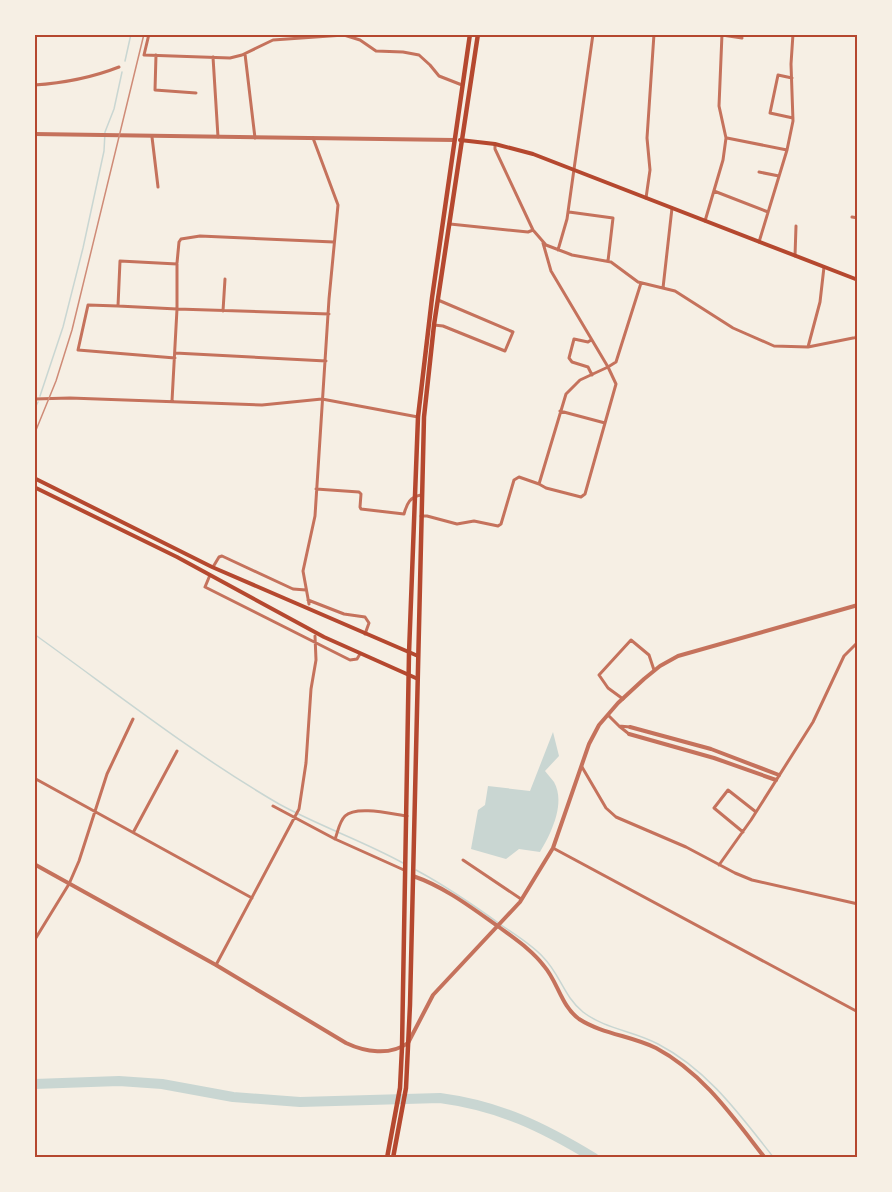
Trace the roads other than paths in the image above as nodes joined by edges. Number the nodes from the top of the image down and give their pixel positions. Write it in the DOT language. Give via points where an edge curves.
graph roads {
  1 [pos="149,34"];
  2 [pos="274,34"];
  3 [pos="470,34"];
  4 [pos="478,34"];
  5 [pos="593,34"];
  6 [pos="654,34"];
  7 [pos="793,34"];
  8 [pos="344,35"];
  9 [pos="722,35"];
  10 [pos="742,38"];
  11 [pos="281,40"];
  12 [pos="245,54"];
  13 [pos="156,55"];
  14 [pos="213,57"];
  15 [pos="119,67"];
  16 [pos="792,78"];
  17 [pos="34,85"];
  18 [pos="462,85"];
  19 [pos="196,93"];
  20 [pos="793,118"];
  21 [pos="34,119"];
  22 [pos="35,134"];
  23 [pos="152,137"];
  24 [pos="218,138"];
  25 [pos="255,138"];
  26 [pos="313,138"];
  27 [pos="726,138"];
  28 [pos="454,140"];
  29 [pos="463,141"];
  30 [pos="495,144"];
  31 [pos="787,150"];
  32 [pos="575,170"];
  33 [pos="759,172"];
  34 [pos="779,176"];
  35 [pos="158,188"];
  36 [pos="714,191"];
  37 [pos="646,198"];
  38 [pos="672,208"];
  39 [pos="568,212"];
  40 [pos="768,212"];
  41 [pos="852,217"];
  42 [pos="858,218"];
  43 [pos="705,221"];
  44 [pos="450,224"];
  45 [pos="796,226"];
  46 [pos="533,230"];
  47 [pos="334,242"];
  48 [pos="759,242"];
  49 [pos="543,243"];
  50 [pos="558,250"];
  51 [pos="795,256"];
  52 [pos="608,261"];
  53 [pos="177,264"];
  54 [pos="824,267"];
  55 [pos="225,279"];
  56 [pos="858,280"];
  57 [pos="641,283"];
  58 [pos="663,288"];
  59 [pos="438,300"];
  60 [pos="118,306"];
  61 [pos="177,309"];
  62 [pos="223,311"];
  63 [pos="329,314"];
  64 [pos="434,325"];
  65 [pos="858,331"];
  66 [pos="857,337"];
  67 [pos="592,340"];
  68 [pos="808,347"];
  69 [pos="175,356"];
  70 [pos="326,361"];
  71 [pos="608,367"];
  72 [pos="592,375"];
  73 [pos="34,399"];
  74 [pos="322,399"];
  75 [pos="172,402"];
  76 [pos="560,411"];
  77 [pos="418,417"];
  78 [pos="605,423"];
  79 [pos="34,478"];
  80 [pos="539,484"];
  81 [pos="34,486"];
  82 [pos="316,489"];
  83 [pos="421,495"];
  84 [pos="414,496"];
  85 [pos="421,516"];
  86 [pos="213,567"];
  87 [pos="210,575"];
  88 [pos="306,590"];
  89 [pos="858,605"];
  90 [pos="365,634"];
  91 [pos="315,636"];
  92 [pos="858,642"];
  93 [pos="316,643"];
  94 [pos="409,653"];
  95 [pos="360,654"];
  96 [pos="418,656"];
  97 [pos="654,671"];
  98 [pos="409,676"];
  99 [pos="418,679"];
  100 [pos="623,699"];
  101 [pos="608,715"];
  102 [pos="133,719"];
  103 [pos="619,726"];
  104 [pos="630,727"];
  105 [pos="629,734"];
  106 [pos="177,751"];
  107 [pos="581,766"];
  108 [pos="779,775"];
  109 [pos="34,778"];
  110 [pos="776,780"];
  111 [pos="273,806"];
  112 [pos="95,810"];
  113 [pos="756,812"];
  114 [pos="295,816"];
  115 [pos="407,816"];
  116 [pos="134,831"];
  117 [pos="743,832"];
  118 [pos="335,839"];
  119 [pos="553,848"];
  120 [pos="463,860"];
  121 [pos="34,864"];
  122 [pos="719,865"];
  123 [pos="409,872"];
  124 [pos="69,884"];
  125 [pos="252,898"];
  126 [pos="521,899"];
  127 [pos="858,904"];
  128 [pos="496,925"];
  129 [pos="34,941"];
  130 [pos="216,965"];
  131 [pos="858,1012"];
  132 [pos="408,1042"];
  133 [pos="402,1047"];
  134 [pos="403,1078"];
  135 [pos="398,1119"];
  136 [pos="387,1158"];
  137 [pos="393,1158"];
  138 [pos="765,1158"];
  1 -- 13 [label="street" via="144,55"];
  2 -- 11 [label="street"];
  3 -- 18 [label="main road"];
  4 -- 29 [label="main road"];
  5 -- 32 [label="street"];
  6 -- 37 [label="street"];
  7 -- 16 [label="street"];
  8 -- 11 [label="street"];
  8 -- 18 [label="street" via="376,51 419,55 439,76"];
  9 -- 10 [label="street"];
  9 -- 27 [label="street" via="719,106"];
  11 -- 12 [label="street"];
  12 -- 14 [label="street"];
  12 -- 25 [label="street"];
  13 -- 14 [label="street"];
  13 -- 19 [label="street" via="155,90"];
  14 -- 24 [label="street"];
  15 -- 17 [label="street" via="71,82"];
  16 -- 20 [label="street"];
  16 -- 20 [label="street" via="778,75 770,113"];
  18 -- 28 [label="main road"];
  20 -- 31 [label="street"];
  21 -- 22 [label="street"];
  22 -- 23 [label="street"];
  23 -- 24 [label="street"];
  23 -- 35 [label="street"];
  24 -- 25 [label="street"];
  25 -- 26 [label="street"];
  26 -- 28 [label="street"];
  26 -- 47 [label="street" via="338,205"];
  27 -- 31 [label="street"];
  27 -- 36 [label="street"];
  28 -- 29 [label="main road"];
  28 -- 77 [label="main road"];
  29 -- 30 [label="main road"];
  29 -- 44 [label="main road"];
  30 -- 32 [label="main road"];
  30 -- 46 [label="street"];
  31 -- 34 [label="street"];
  32 -- 37 [label="main road"];
  32 -- 39 [label="street"];
  33 -- 34 [label="street"];
  34 -- 40 [label="street"];
  36 -- 40 [label="street"];
  36 -- 43 [label="street"];
  37 -- 38 [label="main road"];
  38 -- 43 [label="main road"];
  38 -- 58 [label="street"];
  39 -- 50 [label="street"];
  39 -- 52 [label="street" via="613,218"];
  40 -- 48 [label="street"];
  41 -- 42 [label="street"];
  43 -- 48 [label="main road"];
  44 -- 46 [label="street"];
  44 -- 59 [label="main road"];
  45 -- 51 [label="street"];
  46 -- 49 [label="street"];
  47 -- 53 [label="street" via="200,236 181,239"];
  47 -- 63 [label="street"];
  48 -- 51 [label="main road"];
  49 -- 50 [label="street"];
  49 -- 67 [label="street" via="551,271"];
  50 -- 52 [label="street"];
  51 -- 54 [label="main road"];
  52 -- 57 [label="street"];
  53 -- 60 [label="street" via="120,261"];
  53 -- 61 [label="street"];
  54 -- 56 [label="main road"];
  54 -- 68 [label="street"];
  55 -- 62 [label="street"];
  57 -- 58 [label="street"];
  57 -- 71 [label="street" via="616,362"];
  58 -- 68 [label="street" via="774,346"];
  59 -- 64 [label="main road"];
  59 -- 64 [label="street" via="513,332 505,351"];
  60 -- 61 [label="street"];
  60 -- 69 [label="street" via="88,304 78,351"];
  61 -- 62 [label="street"];
  61 -- 69 [label="street"];
  62 -- 63 [label="street"];
  63 -- 70 [label="street"];
  64 -- 83 [label="main road"];
  65 -- 66 [label="street"];
  66 -- 68 [label="street"];
  67 -- 71 [label="street"];
  67 -- 72 [label="street" via="574,339 569,357 588,368"];
  69 -- 70 [label="street"];
  69 -- 75 [label="street"];
  70 -- 74 [label="street"];
  71 -- 72 [label="street"];
  71 -- 78 [label="street" via="616,384"];
  72 -- 76 [label="street" via="580,380 566,394"];
  73 -- 75 [label="street"];
  74 -- 75 [label="street" via="262,405"];
  74 -- 77 [label="street"];
  74 -- 82 [label="street"];
  76 -- 78 [label="street"];
  76 -- 80 [label="street"];
  77 -- 84 [label="main road"];
  78 -- 80 [label="street" via="585,494 581,497"];
  79 -- 86 [label="main road"];
  80 -- 85 [label="street" via="519,477 514,480 498,526 474,521 457,524"];
  81 -- 87 [label="main road"];
  82 -- 84 [label="street" via="361,493 361,509 404,514"];
  82 -- 88 [label="street" via="315,516 303,571"];
  83 -- 84 [label="street"];
  83 -- 85 [label="main road"];
  84 -- 94 [label="main road"];
  85 -- 96 [label="main road"];
  86 -- 88 [label="street" via="222,556 293,589"];
  86 -- 90 [label="main road"];
  87 -- 93 [label="street" via="205,587"];
  87 -- 95 [label="main road"];
  88 -- 90 [label="street" via="309,602 365,617 369,623"];
  89 -- 97 [label="street" via="678,656"];
  90 -- 94 [label="main road"];
  91 -- 93 [label="street"];
  92 -- 108 [label="street" via="844,656 813,722"];
  93 -- 95 [label="street" via="350,660"];
  93 -- 114 [label="street" via="306,763"];
  94 -- 96 [label="main road"];
  94 -- 98 [label="main road"];
  95 -- 98 [label="main road"];
  96 -- 99 [label="main road"];
  97 -- 100 [label="street"];
  97 -- 100 [label="street" via="649,655 631,640 599,675"];
  98 -- 99 [label="main road"];
  98 -- 115 [label="main road"];
  99 -- 123 [label="main road"];
  100 -- 101 [label="street"];
  101 -- 103 [label="street"];
  101 -- 107 [label="street" via="599,725"];
  102 -- 112 [label="street" via="106,774"];
  103 -- 104 [label="street"];
  103 -- 105 [label="street"];
  104 -- 108 [label="street" via="711,749"];
  105 -- 110 [label="street"];
  106 -- 116 [label="street"];
  107 -- 119 [label="street"];
  107 -- 122 [label="street" via="606,808 616,817"];
  108 -- 110 [label="street"];
  109 -- 112 [label="street"];
  110 -- 113 [label="street"];
  111 -- 114 [label="street"];
  112 -- 116 [label="street"];
  112 -- 124 [label="street"];
  113 -- 117 [label="street"];
  113 -- 117 [label="street" via="728,790 714,808"];
  114 -- 118 [label="street"];
  114 -- 125 [label="street"];
  115 -- 118 [label="street" via="351,812 345,816"];
  115 -- 123 [label="main road"];
  116 -- 125 [label="street"];
  117 -- 122 [label="street"];
  118 -- 123 [label="street"];
  119 -- 126 [label="street"];
  119 -- 131 [label="street"];
  120 -- 126 [label="street"];
  121 -- 124 [label="street"];
  122 -- 127 [label="street" via="752,880"];
  123 -- 128 [label="street" via="446,891"];
  123 -- 132 [label="main road"];
  123 -- 133 [label="main road"];
  124 -- 129 [label="street"];
  124 -- 130 [label="street"];
  125 -- 130 [label="street"];
  126 -- 128 [label="street"];
  128 -- 132 [label="street" via="433,995"];
  128 -- 138 [label="street" via="547,968 577,1017 654,1048 686,1066"];
  130 -- 133 [label="street" via="356,1048 377,1051"];
  132 -- 133 [label="street"];
  132 -- 134 [label="main road"];
  133 -- 134 [label="main road"];
  134 -- 135 [label="main road"];
  135 -- 136 [label="main road"];
  135 -- 137 [label="main road"];
}
